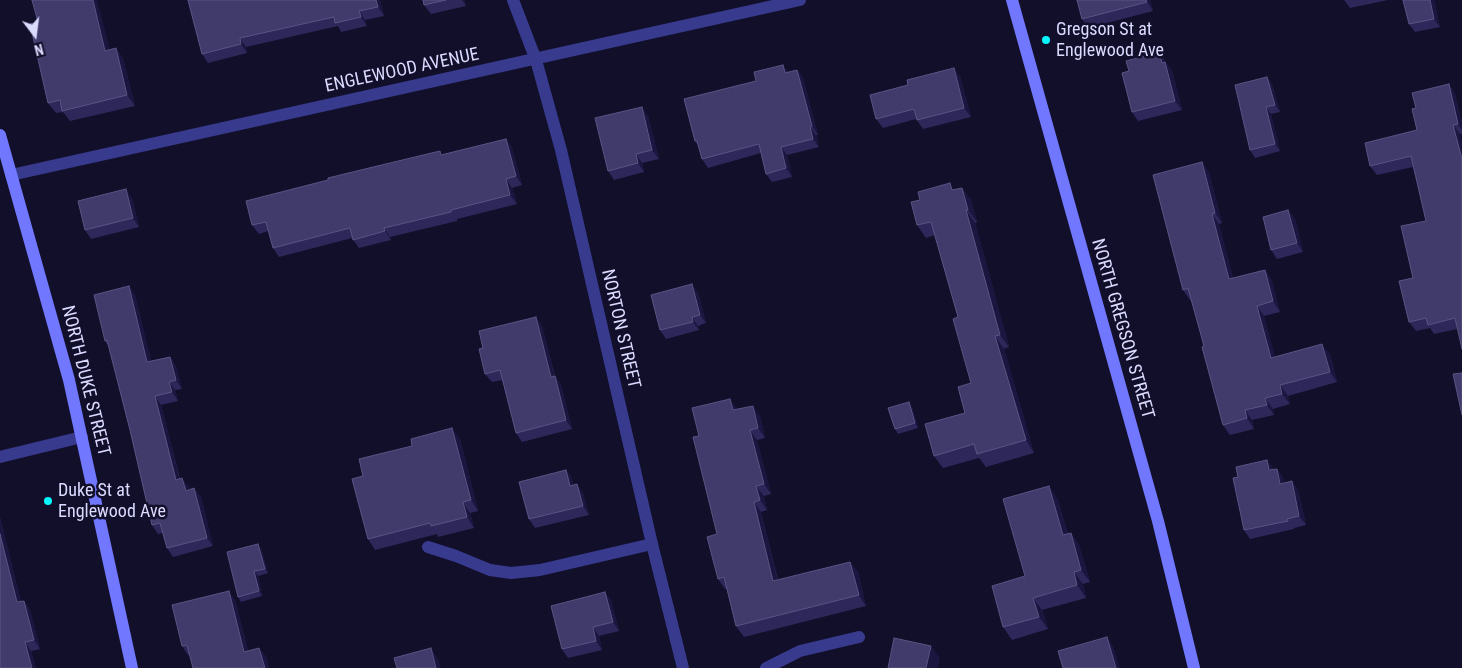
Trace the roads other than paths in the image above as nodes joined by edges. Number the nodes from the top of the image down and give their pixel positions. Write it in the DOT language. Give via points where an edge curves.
graph roads {
  1 [pos="513,0"];
  2 [pos="800,0"];
  3 [pos="1012,0"];
  4 [pos="536,60"];
  5 [pos="0,135"];
  6 [pos="11,175"];
  7 [pos="82,437"];
  8 [pos="0,457"];
  9 [pos="652,544"];
  10 [pos="428,547"];
  11 [pos="859,637"];
  12 [pos="132,668"];
  13 [pos="683,668"];
  14 [pos="766,668"];
  15 [pos="1194,668"];
  1 -- 4 [label="street, NORTON STREET"];
  2 -- 4 [label="street, ENGLEWOOD AVENUE"];
  3 -- 15 [label="main road, NORTH GREGSON STREET" via="1158,521"];
  4 -- 6 [label="street, ENGLEWOOD AVENUE"];
  4 -- 9 [label="street, NORTON STREET" via="561,150"];
  5 -- 6 [label="main road, NORTH DUKE STREET"];
  6 -- 7 [label="main road, NORTH DUKE STREET"];
  7 -- 8 [label="street"];
  7 -- 12 [label="main road, NORTH DUKE STREET"];
  9 -- 10 [label="street" via="540,570 511,573 490,570"];
  9 -- 13 [label="street, NORTON STREET"];
  11 -- 14 [label="street" via="800,651"];
}
